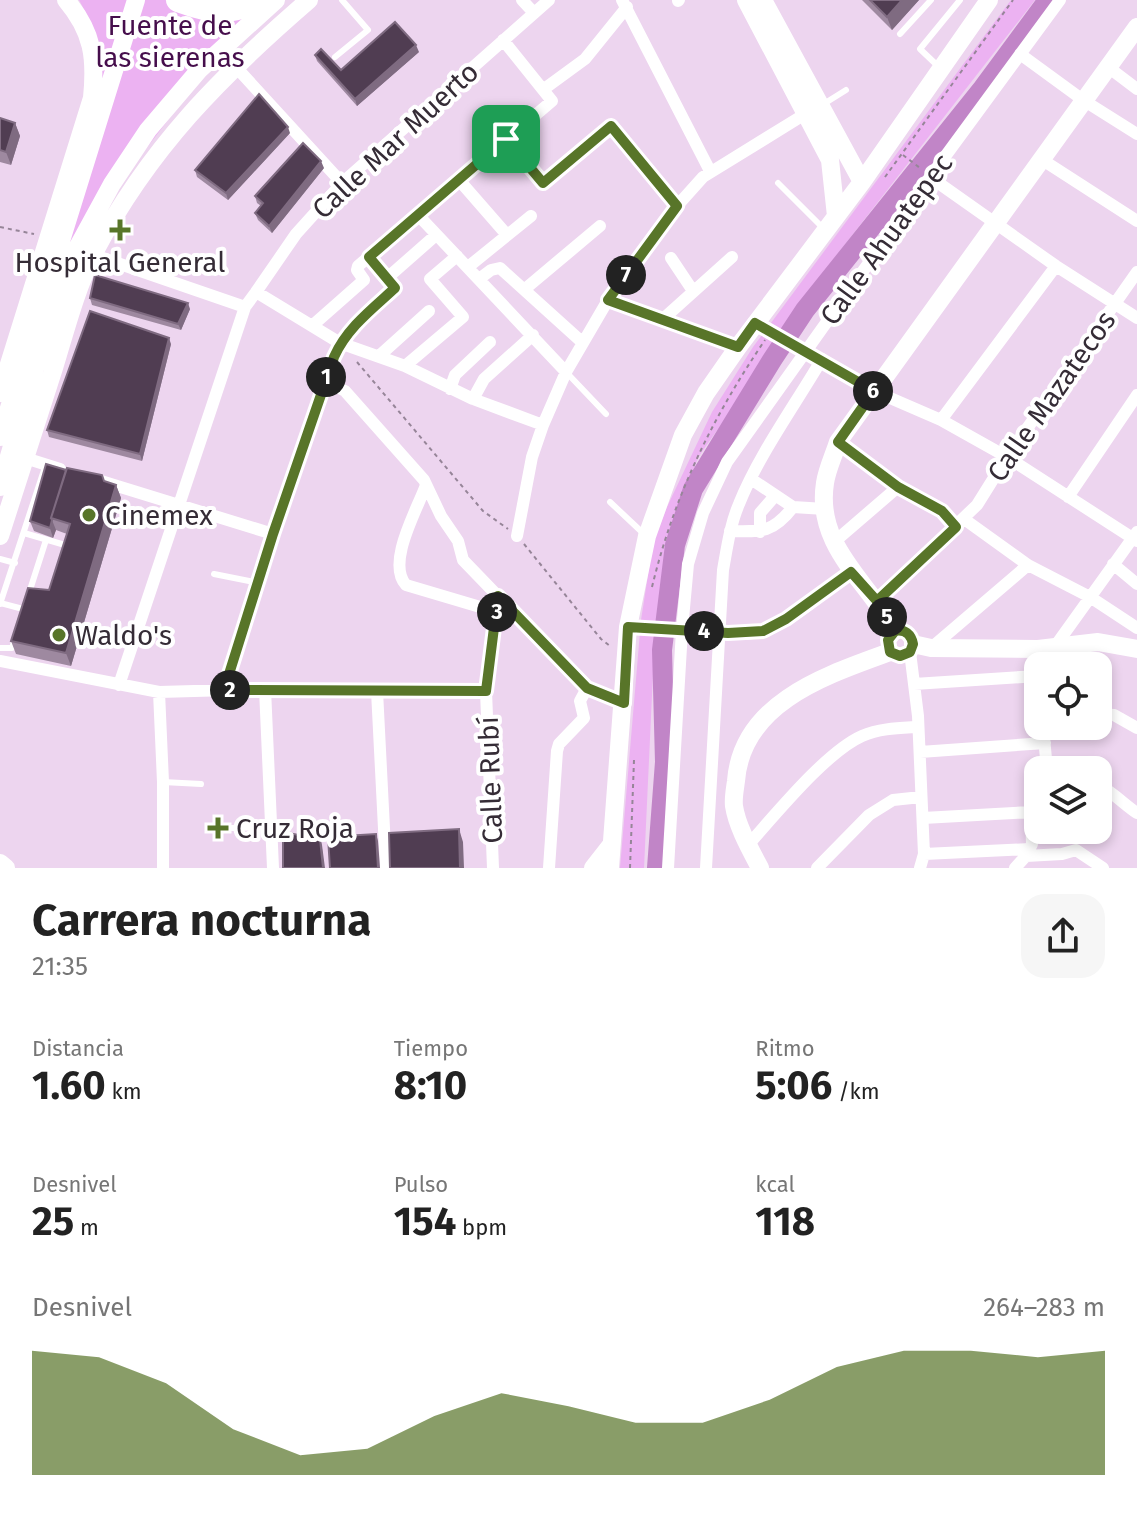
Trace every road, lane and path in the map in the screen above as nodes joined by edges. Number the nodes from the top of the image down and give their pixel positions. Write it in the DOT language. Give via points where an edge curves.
graph roads {
  1 [pos="66,0"];
  2 [pos="136,0"];
  3 [pos="178,0"];
  4 [pos="210,0"];
  5 [pos="276,0"];
  6 [pos="309,0"];
  7 [pos="342,0"];
  8 [pos="522,0"];
  9 [pos="549,0"];
  10 [pos="746,0"];
  11 [pos="763,0"];
  12 [pos="931,0"];
  13 [pos="960,0"];
  14 [pos="989,0"];
  15 [pos="1060,0"];
  16 [pos="251,4"];
  17 [pos="624,4"];
  18 [pos="534,13"];
  19 [pos="1137,27"];
  20 [pos="900,34"];
  21 [pos="503,40"];
  22 [pos="1020,54"];
  23 [pos="335,57"];
  24 [pos="235,66"];
  25 [pos="1108,67"];
  26 [pos="940,68"];
  27 [pos="544,89"];
  28 [pos="1137,89"];
  29 [pos="846,90"];
  30 [pos="1083,100"];
  31 [pos="813,110"];
  32 [pos="1137,134"];
  33 [pos="506,139"];
  34 [pos="841,144"];
  35 [pos="885,145"];
  36 [pos="902,154"];
  37 [pos="1041,159"];
  38 [pos="912,162"];
  39 [pos="710,171"];
  40 [pos="930,177"];
  41 [pos="459,180"];
  42 [pos="862,182"];
  43 [pos="342,183"];
  44 [pos="778,183"];
  45 [pos="677,206"];
  46 [pos="419,216"];
  47 [pos="531,216"];
  48 [pos="1137,221"];
  49 [pos="996,222"];
  50 [pos="831,223"];
  51 [pos="600,226"];
  52 [pos="436,235"];
  53 [pos="507,235"];
  54 [pos="68,251"];
  55 [pos="457,256"];
  56 [pos="369,257"];
  57 [pos="732,257"];
  58 [pos="671,258"];
  59 [pos="1056,266"];
  60 [pos="468,267"];
  61 [pos="1137,272"];
  62 [pos="479,279"];
  63 [pos="390,283"];
  64 [pos="525,289"];
  65 [pos="693,291"];
  66 [pos="256,292"];
  67 [pos="608,300"];
  68 [pos="1115,304"];
  69 [pos="245,307"];
  70 [pos="429,311"];
  71 [pos="1137,318"];
  72 [pos="663,319"];
  73 [pos="755,323"];
  74 [pos="313,325"];
  75 [pos="533,335"];
  76 [pos="490,342"];
  77 [pos="340,343"];
  78 [pos="583,343"];
  79 [pos="738,347"];
  80 [pos="806,351"];
  81 [pos="379,356"];
  82 [pos="822,359"];
  83 [pos="405,366"];
  84 [pos="44,369"];
  85 [pos="566,372"];
  86 [pos="326,378"];
  87 [pos="450,389"];
  88 [pos="874,391"];
  89 [pos="0,393"];
  90 [pos="1137,395"];
  91 [pos="473,399"];
  92 [pos="606,414"];
  93 [pos="941,420"];
  94 [pos="543,425"];
  95 [pos="0,437"];
  96 [pos="838,442"];
  97 [pos="1007,457"];
  98 [pos="25,458"];
  99 [pos="46,464"];
  100 [pos="75,473"];
  101 [pos="90,478"];
  102 [pos="751,479"];
  103 [pos="426,485"];
  104 [pos="0,487"];
  105 [pos="898,487"];
  106 [pos="774,497"];
  107 [pos="1068,497"];
  108 [pos="610,502"];
  109 [pos="180,506"];
  110 [pos="793,507"];
  111 [pos="825,509"];
  112 [pos="960,523"];
  113 [pos="730,531"];
  114 [pos="760,532"];
  115 [pos="24,533"];
  116 [pos="273,534"];
  117 [pos="0,536"];
  118 [pos="517,536"];
  119 [pos="647,536"];
  120 [pos="1135,538"];
  121 [pos="46,540"];
  122 [pos="833,543"];
  123 [pos="0,559"];
  124 [pos="15,563"];
  125 [pos="63,563"];
  126 [pos="1113,564"];
  127 [pos="1028,565"];
  128 [pos="851,572"];
  129 [pos="214,574"];
  130 [pos="259,583"];
  131 [pos="1137,584"];
  132 [pos="31,586"];
  133 [pos="40,589"];
  134 [pos="498,596"];
  135 [pos="1090,597"];
  136 [pos="877,601"];
  137 [pos="0,603"];
  138 [pos="23,609"];
  139 [pos="497,612"];
  140 [pos="20,621"];
  141 [pos="628,627"];
  142 [pos="1137,628"];
  143 [pos="682,630"];
  144 [pos="719,631"];
  145 [pos="895,631"];
  146 [pos="17,633"];
  147 [pos="1047,647"];
  148 [pos="0,648"];
  149 [pos="918,648"];
  150 [pos="1137,649"];
  151 [pos="890,652"];
  152 [pos="1046,652"];
  153 [pos="625,656"];
  154 [pos="0,661"];
  155 [pos="1024,679"];
  156 [pos="914,684"];
  157 [pos="119,685"];
  158 [pos="587,688"];
  159 [pos="265,689"];
  160 [pos="224,690"];
  161 [pos="377,691"];
  162 [pos="486,691"];
  163 [pos="159,692"];
  164 [pos="624,703"];
  165 [pos="1112,715"];
  166 [pos="918,727"];
  167 [pos="1137,728"];
  168 [pos="1045,740"];
  169 [pos="1045,743"];
  170 [pos="920,752"];
  171 [pos="1046,756"];
  172 [pos="163,782"];
  173 [pos="201,784"];
  174 [pos="1112,795"];
  175 [pos="921,797"];
  176 [pos="1024,812"];
  177 [pos="1137,813"];
  178 [pos="923,818"];
  179 [pos="271,827"];
  180 [pos="232,828"];
  181 [pos="1029,844"];
  182 [pos="611,845"];
  183 [pos="748,845"];
  184 [pos="1028,852"];
  185 [pos="924,863"];
  186 [pos="163,868"];
  187 [pos="273,868"];
  188 [pos="386,868"];
  189 [pos="493,868"];
  190 [pos="549,868"];
  191 [pos="593,868"];
  192 [pos="610,868"];
  193 [pos="668,868"];
  194 [pos="706,868"];
  195 [pos="760,868"];
  196 [pos="817,868"];
  197 [pos="1015,868"];
  198 [pos="1103,868"];
  1 -- 54 [label="main road" via="87,34 96,62"];
  2 -- 54 [label="main road" via="99,121"];
  3 -- 16 [label="highway" via="209,11"];
  4 -- 16 [label="highway"];
  5 -- 54 [label="main road" via="200,69 148,130"];
  6 -- 24 [label="main road"];
  7 -- 23 [label="lane" via="368,30"];
  8 -- 18 [label="street"];
  9 -- 18 [label="street, Calle Mar Muerto"];
  10 -- 31 [label="main road"];
  11 -- 31 [label="main road"];
  12 -- 20 [label="lane"];
  13 -- 26 [label="lane" via="920,49"];
  14 -- 26 [label="main road"];
  15 -- 22 [label="street, Calle Ahuatepec"];
  17 -- 27 [label="street" via="585,59"];
  17 -- 39 [label="street"];
  18 -- 21 [label="street, Calle Mar Muerto"];
  19 -- 25 [label="main road"];
  21 -- 27 [label="street"];
  21 -- 43 [label="street, Calle Mar Muerto"];
  22 -- 30 [label="street"];
  22 -- 40 [label="street, Calle Ahuatepec"];
  24 -- 43 [label="street"];
  24 -- 54 [label="main road"];
  25 -- 28 [label="street"];
  25 -- 30 [label="main road"];
  26 -- 35 [label="main road"];
  27 -- 33 [label="street" via="552,101"];
  29 -- 31 [label="lane"];
  30 -- 32 [label="street"];
  30 -- 37 [label="main road"];
  31 -- 34 [label="main road"];
  31 -- 39 [label="street"];
  31 -- 50 [label="main road" via="830,160"];
  33 -- 41 [label="street"];
  33 -- 45 [label="street" via="543,183 611,126"];
  34 -- 35 [label="main road" via="869,151"];
  34 -- 42 [label="main road"];
  35 -- 42 [label="main road"];
  36 -- 38 [label="path"];
  37 -- 48 [label="street"];
  37 -- 49 [label="main road"];
  39 -- 45 [label="street"];
  40 -- 49 [label="street"];
  40 -- 80 [label="street, Calle Ahuatepec"];
  41 -- 46 [label="street"];
  41 -- 53 [label="street"];
  42 -- 50 [label="main road"];
  43 -- 66 [label="street, Calle Mar Muerto"];
  44 -- 50 [label="lane"];
  45 -- 67 [label="street"];
  46 -- 52 [label="street"];
  46 -- 56 [label="street"];
  47 -- 53 [label="street"];
  49 -- 59 [label="street"];
  49 -- 88 [label="main road"];
  50 -- 73 [label="main road"];
  51 -- 64 [label="street"];
  52 -- 55 [label="street"];
  52 -- 63 [label="street"];
  53 -- 60 [label="street"];
  54 -- 69 [label="street"];
  54 -- 84 [label="main road"];
  54 -- 89 [label="main road"];
  54 -- 95 [label="main road"];
  55 -- 60 [label="street"];
  55 -- 83 [label="street" via="430,279 463,317"];
  56 -- 63 [label="street"];
  56 -- 74 [label="street" via="357,270 361,283"];
  57 -- 65 [label="street"];
  58 -- 65 [label="street"];
  59 -- 68 [label="street"];
  59 -- 93 [label="street"];
  60 -- 62 [label="street"];
  61 -- 68 [label="street, Calle Mazatecos"];
  62 -- 64 [label="street" via="500,268"];
  62 -- 75 [label="street"];
  63 -- 77 [label="street"];
  64 -- 78 [label="street"];
  65 -- 72 [label="street"];
  66 -- 69 [label="street, Calle Mar Muerto"];
  66 -- 74 [label="street"];
  67 -- 72 [label="street"];
  67 -- 78 [label="street"];
  68 -- 71 [label="street"];
  68 -- 97 [label="street, Calle Mazatecos"];
  69 -- 109 [label="street"];
  70 -- 81 [label="street"];
  72 -- 79 [label="street"];
  73 -- 79 [label="main road"];
  73 -- 80 [label="street"];
  74 -- 77 [label="street"];
  75 -- 85 [label="street"];
  75 -- 91 [label="street" via="484,379"];
  76 -- 87 [label="street" via="455,375"];
  77 -- 81 [label="street"];
  77 -- 86 [label="street"];
  77 -- 118 [label="path" via="483,511"];
  78 -- 85 [label="street"];
  79 -- 119 [label="main road" via="683,435"];
  80 -- 82 [label="street"];
  80 -- 143 [label="street, Calle Ahuatepec" via="727,462 703,513 688,564"];
  81 -- 83 [label="street"];
  82 -- 88 [label="street"];
  82 -- 102 [label="street"];
  83 -- 87 [label="street"];
  84 -- 98 [label="main road"];
  84 -- 104 [label="main road"];
  85 -- 92 [label="lane"];
  85 -- 94 [label="street"];
  86 -- 103 [label="street" via="345,391"];
  86 -- 116 [label="street"];
  87 -- 91 [label="street"];
  88 -- 93 [label="street"];
  88 -- 96 [label="main road"];
  90 -- 107 [label="street"];
  91 -- 94 [label="street"];
  93 -- 97 [label="street"];
  94 -- 118 [label="street"];
  96 -- 105 [label="street"];
  96 -- 111 [label="main road" via="825,483"];
  97 -- 107 [label="street"];
  97 -- 112 [label="street, Calle Mazatecos"];
  98 -- 99 [label="street"];
  98 -- 117 [label="main road"];
  99 -- 100 [label="street"];
  99 -- 115 [label="lane"];
  101 -- 109 [label="street"];
  102 -- 106 [label="street"];
  102 -- 113 [label="street"];
  103 -- 134 [label="street" via="463,560"];
  103 -- 139 [label="street" via="399,555 400,578 406,585"];
  105 -- 112 [label="street"];
  105 -- 122 [label="street"];
  106 -- 110 [label="street"];
  106 -- 114 [label="street" via="760,513"];
  107 -- 120 [label="street"];
  108 -- 119 [label="lane"];
  109 -- 116 [label="street"];
  109 -- 157 [label="street"];
  110 -- 111 [label="street"];
  110 -- 114 [label="street" via="775,526"];
  111 -- 122 [label="main road"];
  112 -- 127 [label="street"];
  112 -- 136 [label="street, Calle Mazatecos"];
  113 -- 114 [label="street"];
  113 -- 144 [label="street"];
  115 -- 121 [label="lane"];
  115 -- 124 [label="lane"];
  116 -- 130 [label="street"];
  118 -- 153 [label="path" via="601,639"];
  119 -- 141 [label="main road"];
  120 -- 126 [label="street"];
  121 -- 125 [label="lane" via="67,547"];
  121 -- 132 [label="lane"];
  122 -- 128 [label="main road"];
  123 -- 124 [label="lane"];
  124 -- 137 [label="lane"];
  126 -- 131 [label="street"];
  126 -- 135 [label="street"];
  127 -- 135 [label="street"];
  127 -- 149 [label="street"];
  128 -- 136 [label="main road"];
  128 -- 144 [label="street" via="763,631"];
  129 -- 130 [label="lane"];
  130 -- 160 [label="street"];
  132 -- 133 [label="lane"];
  132 -- 138 [label="lane"];
  134 -- 139 [label="street, Calle Rubí"];
  134 -- 158 [label="street"];
  135 -- 142 [label="street"];
  135 -- 147 [label="street"];
  136 -- 145 [label="main road"];
  137 -- 138 [label="lane"];
  138 -- 140 [label="lane"];
  139 -- 162 [label="street, Calle Rubí"];
  141 -- 143 [label="path"];
  141 -- 153 [label="main road"];
  143 -- 193 [label="street, Calle Ahuatepec"];
  144 -- 194 [label="street"];
  145 -- 149 [label="main road" via="905,631"];
  145 -- 151 [label="main road" via="888,640"];
  146 -- 148 [label="lane" via="12,648"];
  147 -- 149 [label="main road"];
  147 -- 150 [label="main road" via="1098,642"];
  147 -- 152 [label="street"];
  149 -- 151 [label="main road" via="900,656"];
  149 -- 156 [label="street"];
  151 -- 183 [label="main road" via="796,690 759,722 738,761 734,805"];
  153 -- 164 [label="main road"];
  154 -- 157 [label="street"];
  155 -- 156 [label="street"];
  156 -- 166 [label="street"];
  157 -- 163 [label="street"];
  158 -- 164 [label="street"];
  158 -- 190 [label="street" via="580,701 584,718 557,751"];
  159 -- 160 [label="street"];
  159 -- 161 [label="street"];
  159 -- 179 [label="street"];
  160 -- 163 [label="street"];
  161 -- 162 [label="street"];
  161 -- 188 [label="street"];
  162 -- 189 [label="street, Calle Rubí"];
  163 -- 172 [label="street"];
  164 -- 182 [label="main road"];
  165 -- 167 [label="street"];
  166 -- 170 [label="street"];
  166 -- 183 [label="street" via="864,735 842,748"];
  168 -- 169 [label="street"];
  169 -- 170 [label="street"];
  169 -- 171 [label="street"];
  170 -- 175 [label="street"];
  172 -- 173 [label="lane"];
  172 -- 186 [label="street"];
  174 -- 177 [label="street"];
  175 -- 178 [label="street"];
  175 -- 196 [label="street" via="893,800 869,815"];
  176 -- 178 [label="street"];
  178 -- 185 [label="street"];
  179 -- 180 [label="lane"];
  179 -- 187 [label="street"];
  181 -- 184 [label="street"];
  182 -- 191 [label="main road"];
  182 -- 192 [label="main road"];
  183 -- 195 [label="main road"];
  184 -- 185 [label="street"];
  184 -- 197 [label="street"];
  184 -- 198 [label="street" via="1076,850"];
}
